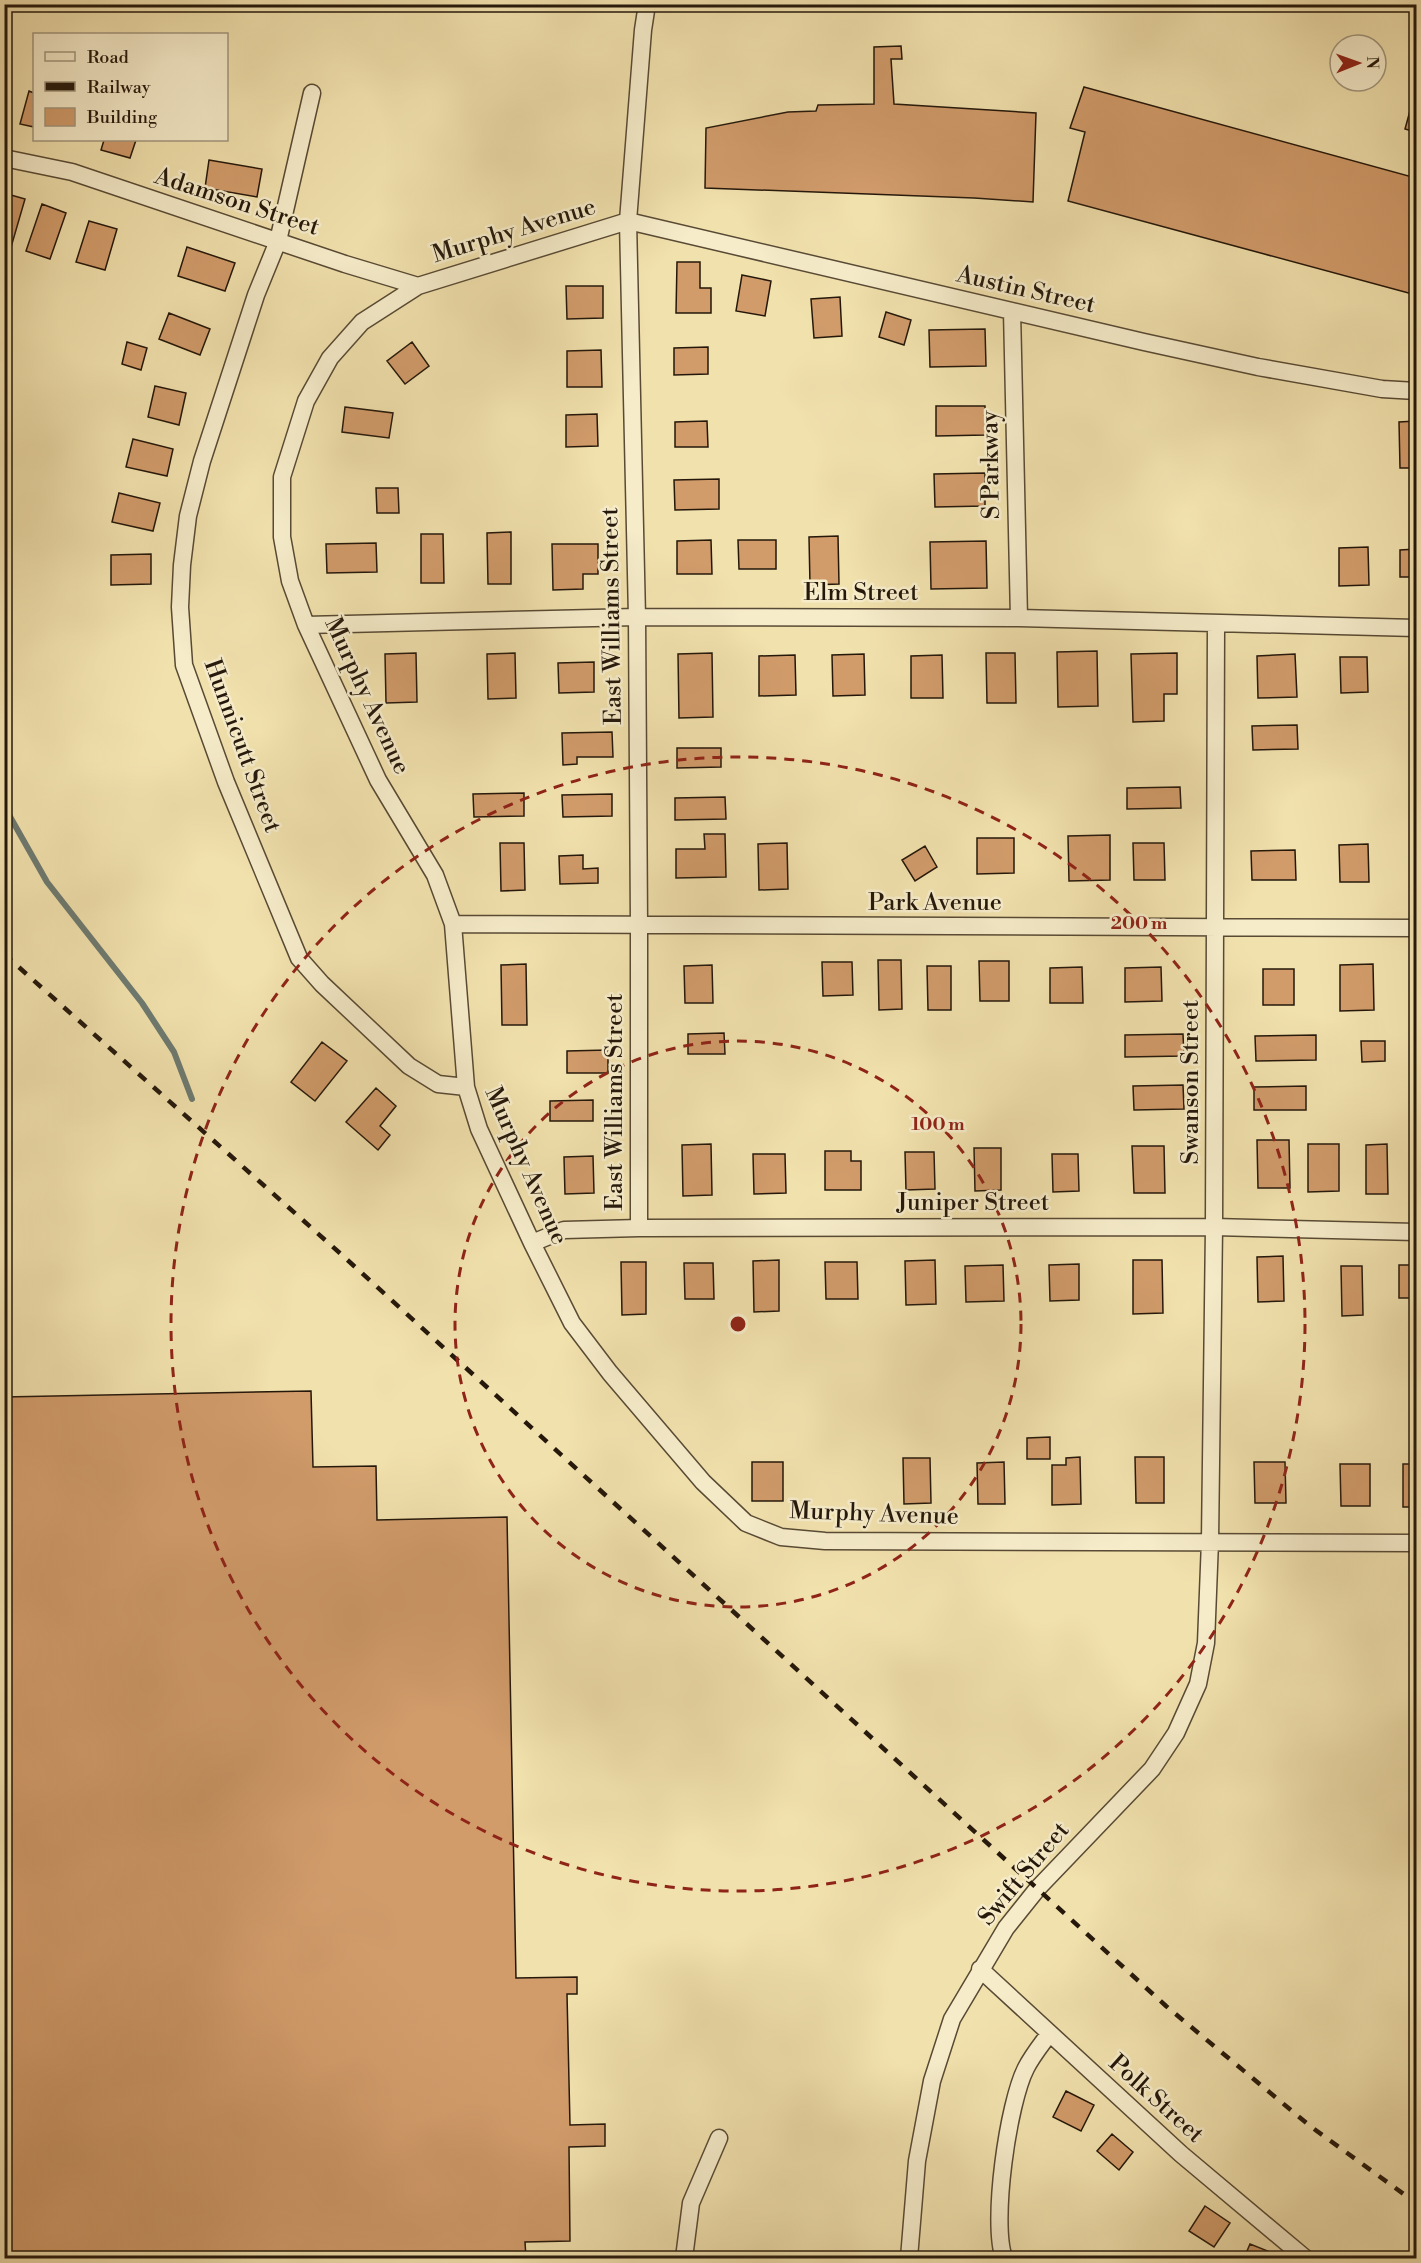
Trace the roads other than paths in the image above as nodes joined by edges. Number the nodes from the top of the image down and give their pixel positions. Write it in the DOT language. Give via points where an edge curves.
graph roads {
  1 [pos="646,4"];
  2 [pos="312,93"];
  3 [pos="4,158"];
  4 [pos="628,221"];
  5 [pos="278,241"];
  6 [pos="418,286"];
  7 [pos="1012,311"];
  8 [pos="1416,391"];
  9 [pos="636,617"];
  10 [pos="1019,618"];
  11 [pos="1216,624"];
  12 [pos="306,625"];
  13 [pos="1416,628"];
  14 [pos="453,924"];
  15 [pos="639,926"];
  16 [pos="1416,928"];
  17 [pos="1216,929"];
  18 [pos="465,1087"];
  19 [pos="1214,1227"];
  20 [pos="639,1228"];
  21 [pos="1416,1232"];
  22 [pos="532,1243"];
  23 [pos="1210,1541"];
  24 [pos="1416,1543"];
  25 [pos="980,1970"];
  26 [pos="1049,2034"];
  27 [pos="719,2138"];
  28 [pos="684,2259"];
  29 [pos="909,2259"];
  30 [pos="1004,2259"];
  31 [pos="1305,2259"];
  1 -- 4 [label="street, East Williams Street"];
  2 -- 5 [label="street, Hunnicutt Street"];
  3 -- 5 [label="street, Adamson Street" via="72,172"];
  4 -- 6 [label="street, Murphy Avenue"];
  4 -- 7 [label="street, Austin Street"];
  4 -- 9 [label="street, East Williams Street"];
  5 -- 6 [label="street, Adamson Street"];
  5 -- 18 [label="street, Hunnicutt Street" via="256,295 188,516 180,607 184,664 226,782 299,958 409,1066 438,1084"];
  6 -- 12 [label="street, Murphy Avenue" via="362,322 330,358 306,401 282,477 282,537 290,580"];
  7 -- 8 [label="street, Austin Street" via="1258,367 1382,389"];
  7 -- 10 [label="street, S Parkway"];
  9 -- 10 [label="street, Elm Street"];
  9 -- 12 [label="street, Elm Street"];
  9 -- 15 [label="street, East Williams Street"];
  10 -- 11 [label="street, Elm Street"];
  11 -- 13 [label="street, Elm Street"];
  11 -- 17 [label="street, Swanson Street"];
  12 -- 14 [label="street, Murphy Avenue" via="378,780 435,875"];
  14 -- 15 [label="street, Park Avenue"];
  14 -- 18 [label="street, Murphy Avenue"];
  15 -- 17 [label="street, Park Avenue"];
  15 -- 20 [label="street, East Williams Street"];
  16 -- 17 [label="street, Park Avenue"];
  17 -- 19 [label="street, Swanson Street"];
  18 -- 22 [label="street, Murphy Avenue" via="479,1129"];
  19 -- 20 [label="street, Juniper Street"];
  19 -- 21 [label="street, Juniper Street"];
  19 -- 23 [label="street, Swanson Street"];
  20 -- 22 [label="street, Juniper Street" via="564,1230"];
  22 -- 23 [label="street, Murphy Avenue" via="572,1323 704,1482 746,1524 781,1537 825,1541"];
  23 -- 24 [label="street, Murphy Avenue"];
  23 -- 25 [label="street, Swift Street" via="1206,1643 1198,1684 1176,1733 1152,1768 1038,1888 1006,1928"];
  25 -- 26 [label="street, Polk Street"];
  25 -- 29 [label="street, Swift Street" via="952,2019 932,2081 917,2162"];
  26 -- 30 [label="street" via="1025,2069 1014,2100 999,2205"];
  26 -- 31 [label="street, Polk Street"];
  27 -- 28 [label="street" via="691,2203"];
}
